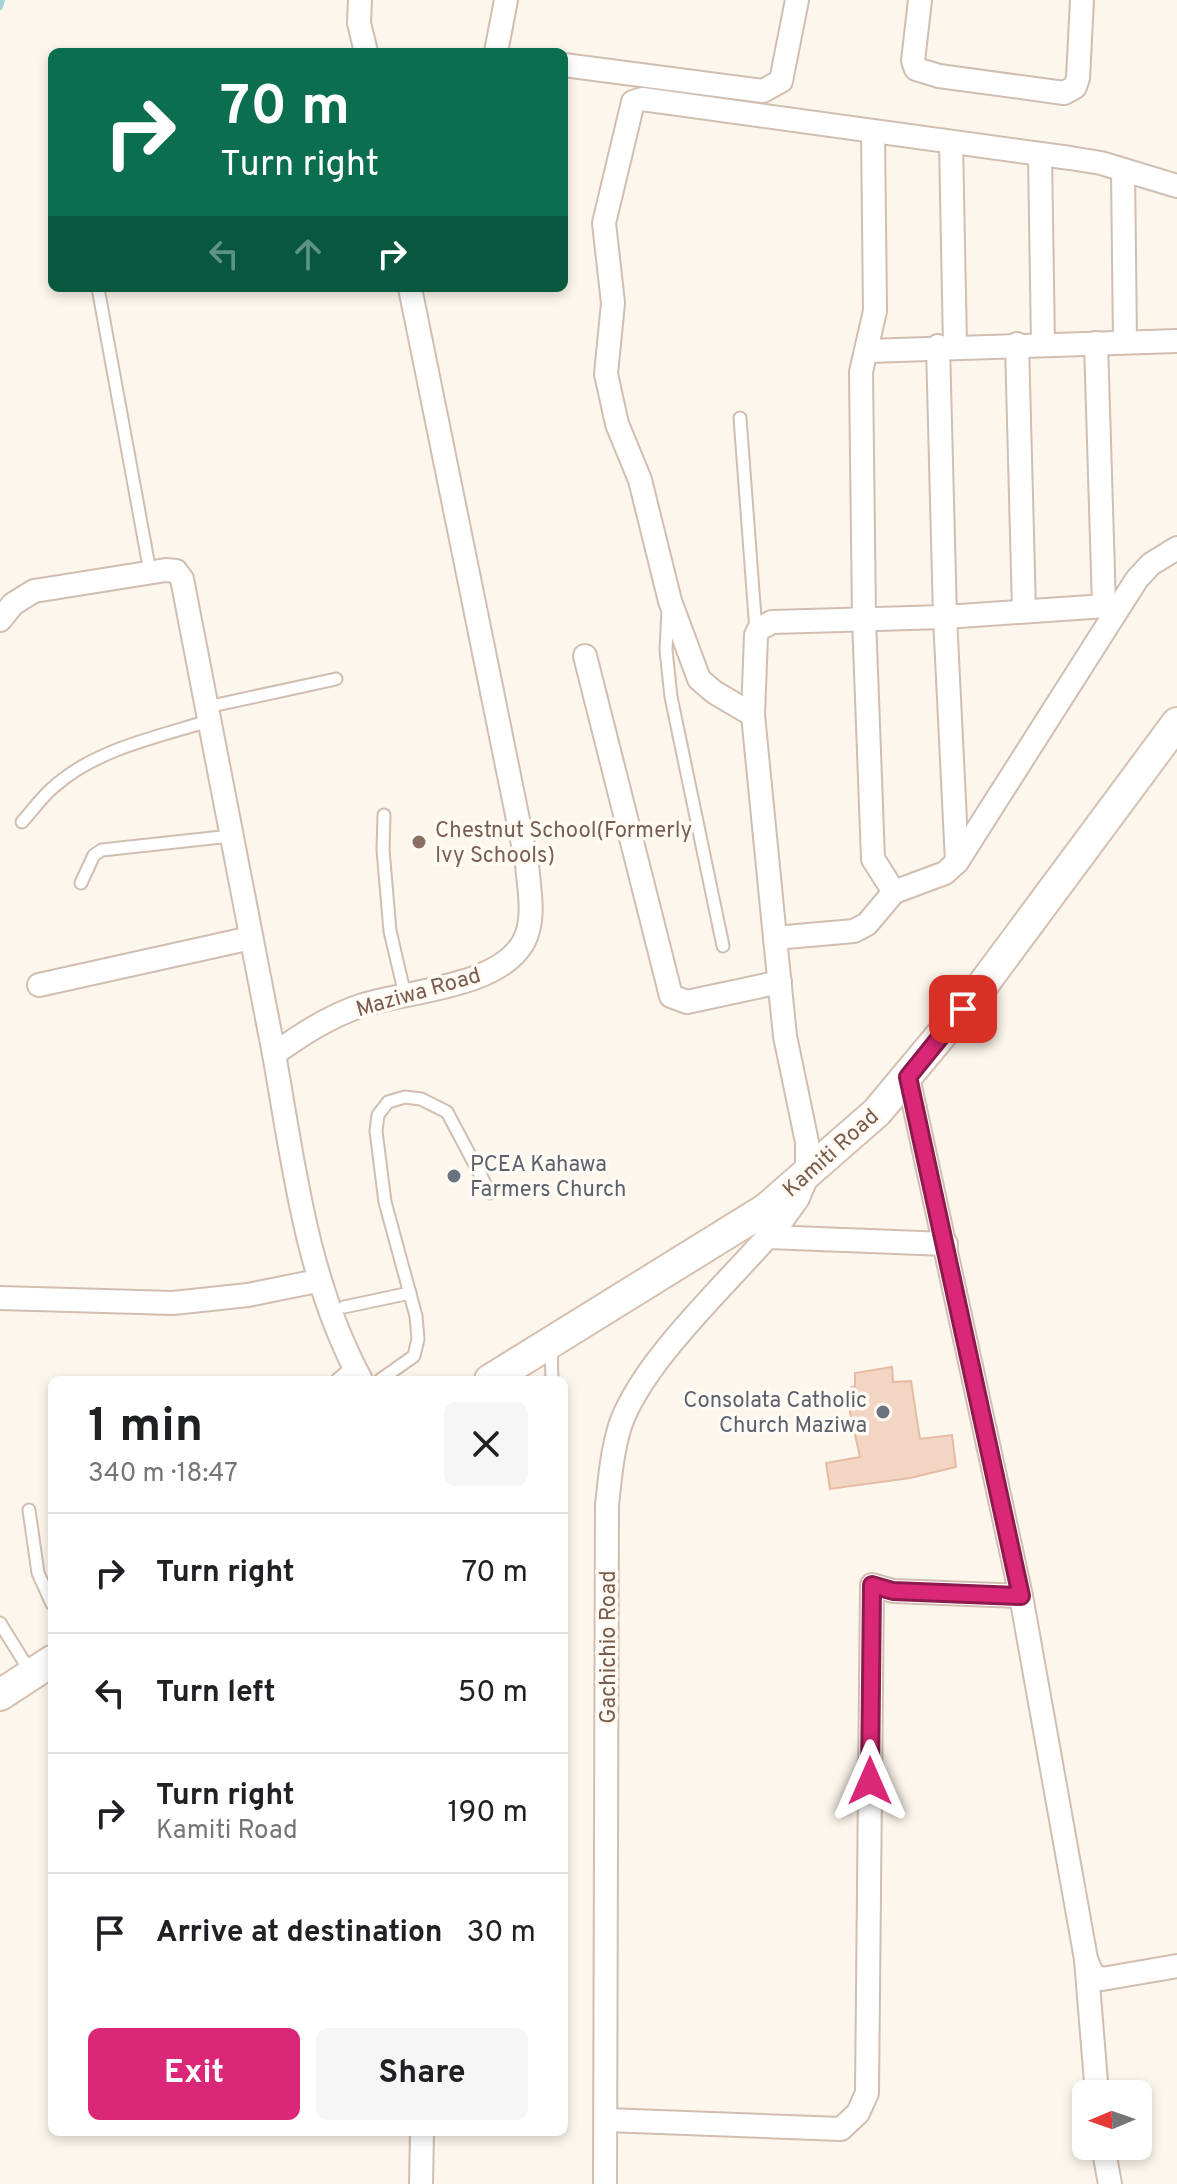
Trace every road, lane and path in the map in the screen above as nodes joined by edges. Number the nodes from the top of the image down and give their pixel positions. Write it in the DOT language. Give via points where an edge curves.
graph roads {
  1 [pos="360,0"];
  2 [pos="506,0"];
  3 [pos="797,0"];
  4 [pos="920,0"];
  5 [pos="1082,0"];
  6 [pos="365,48"];
  7 [pos="497,48"];
  8 [pos="568,66"];
  9 [pos="873,133"];
  10 [pos="951,142"];
  11 [pos="1040,154"];
  12 [pos="1123,170"];
  13 [pos="1177,186"];
  14 [pos="99,292"];
  15 [pos="411,292"];
  16 [pos="1177,341"];
  17 [pos="1125,342"];
  18 [pos="1096,343"];
  19 [pos="1017,344"];
  20 [pos="1043,344"];
  21 [pos="946,346"];
  22 [pos="867,351"];
  23 [pos="740,418"];
  24 [pos="1177,548"];
  25 [pos="150,572"];
  26 [pos="670,601"];
  27 [pos="1112,605"];
  28 [pos="1024,611"];
  29 [pos="945,617"];
  30 [pos="864,618"];
  31 [pos="0,620"];
  32 [pos="756,635"];
  33 [pos="585,656"];
  34 [pos="336,679"];
  35 [pos="208,714"];
  36 [pos="753,715"];
  37 [pos="1177,723"];
  38 [pos="384,815"];
  39 [pos="22,822"];
  40 [pos="231,836"];
  41 [pos="957,862"];
  42 [pos="81,883"];
  43 [pos="894,892"];
  44 [pos="251,938"];
  45 [pos="775,938"];
  46 [pos="723,946"];
  47 [pos="780,982"];
  48 [pos="39,985"];
  49 [pos="405,995"];
  50 [pos="274,1054"];
  51 [pos="908,1077"];
  52 [pos="807,1176"];
  53 [pos="490,1193"];
  54 [pos="768,1237"];
  55 [pos="946,1244"];
  56 [pos="317,1281"];
  57 [pos="410,1293"];
  58 [pos="0,1298"];
  59 [pos="344,1307"];
  60 [pos="551,1342"];
  61 [pos="350,1375"];
  62 [pos="386,1376"];
  63 [pos="496,1376"];
  64 [pos="552,1376"];
  65 [pos="29,1510"];
  66 [pos="48,1595"];
  67 [pos="1021,1596"];
  68 [pos="0,1623"];
  69 [pos="42,1668"];
  70 [pos="0,1695"];
  71 [pos="1086,1959"];
  72 [pos="1177,1966"];
  73 [pos="1096,2080"];
  74 [pos="607,2120"];
  75 [pos="422,2136"];
  76 [pos="1106,2160"];
  77 [pos="421,2184"];
  78 [pos="605,2184"];
  79 [pos="1110,2184"];
  1 -- 6 [label="street"];
  2 -- 7 [label="street"];
  3 -- 8 [label="street" via="781,81 763,91"];
  4 -- 5 [label="street" via="913,61 920,72 1064,93 1078,78"];
  9 -- 10 [label="street"];
  9 -- 22 [label="street" via="877,281"];
  9 -- 26 [label="street" via="642,99 633,102 604,223 613,303 606,374 617,424 644,492"];
  10 -- 11 [label="street"];
  10 -- 21 [label="street"];
  11 -- 12 [label="street"];
  11 -- 20 [label="street"];
  12 -- 13 [label="street"];
  12 -- 17 [label="street"];
  14 -- 25 [label="lane"];
  15 -- 49 [label="street, Maziwa Road" via="527,864 531,915 523,943 508,961 481,976"];
  16 -- 17 [label="street"];
  17 -- 18 [label="street"];
  18 -- 20 [label="street"];
  18 -- 27 [label="street"];
  19 -- 20 [label="street"];
  19 -- 21 [label="street"];
  19 -- 28 [label="street"];
  21 -- 22 [label="street"];
  21 -- 29 [label="street"];
  22 -- 30 [label="street" via="861,372"];
  23 -- 32 [label="lane"];
  24 -- 27 [label="street" via="1151,564"];
  25 -- 31 [label="street" via="34,591"];
  25 -- 35 [label="street" via="176,571 182,579"];
  26 -- 36 [label="street" via="699,679"];
  26 -- 46 [label="lane" via="666,628 671,697"];
  27 -- 28 [label="street"];
  27 -- 41 [label="street"];
  28 -- 29 [label="street"];
  29 -- 30 [label="street"];
  29 -- 41 [label="street"];
  30 -- 32 [label="street" via="772,622"];
  30 -- 43 [label="street" via="873,859"];
  32 -- 36 [label="street"];
  33 -- 47 [label="street" via="671,996 687,1002"];
  34 -- 35 [label="lane"];
  35 -- 39 [label="lane" via="87,765 56,784"];
  35 -- 40 [label="street"];
  36 -- 45 [label="street"];
  37 -- 51 [label="main road, Kamiti Road"];
  38 -- 49 [label="lane" via="390,931"];
  40 -- 42 [label="lane" via="102,850 94,855"];
  40 -- 44 [label="street"];
  41 -- 43 [label="street" via="945,873"];
  43 -- 45 [label="street" via="867,924 854,931"];
  44 -- 48 [label="street"];
  44 -- 50 [label="street"];
  45 -- 47 [label="street"];
  47 -- 52 [label="street" via="789,1058 803,1107"];
  49 -- 50 [label="street, Maziwa Road" via="332,1017"];
  50 -- 56 [label="street"];
  51 -- 52 [label="main road, Kamiti Road"];
  51 -- 55 [label="street"];
  52 -- 54 [label="street, Gachichio Road" via="798,1198"];
  52 -- 60 [label="main road, Kamiti Road" via="766,1209"];
  53 -- 57 [label="lane" via="447,1112 421,1099 388,1102 378,1115 376,1131 385,1202"];
  54 -- 55 [label="street"];
  54 -- 74 [label="street, Gachichio Road" via="647,1374 621,1424 611,1462"];
  55 -- 67 [label="street"];
  56 -- 58 [label="street" via="173,1303"];
  56 -- 61 [label="street"];
  57 -- 59 [label="lane"];
  57 -- 62 [label="lane" via="418,1339 414,1356"];
  60 -- 63 [label="main road, Kamiti Road"];
  60 -- 64 [label="lane"];
  65 -- 66 [label="lane" via="38,1573"];
  67 -- 71 [label="street"];
  67 -- 74 [label="street" via="893,1591 872,1585 867,2093 858,2113 841,2129"];
  68 -- 69 [label="lane"];
  69 -- 70 [label="main road"];
  71 -- 72 [label="street" via="1092,1974 1102,1979"];
  71 -- 73 [label="street"];
  74 -- 78 [label="street, Gachichio Road"];
  75 -- 77 [label="street"];
  76 -- 79 [label="street"];
}
